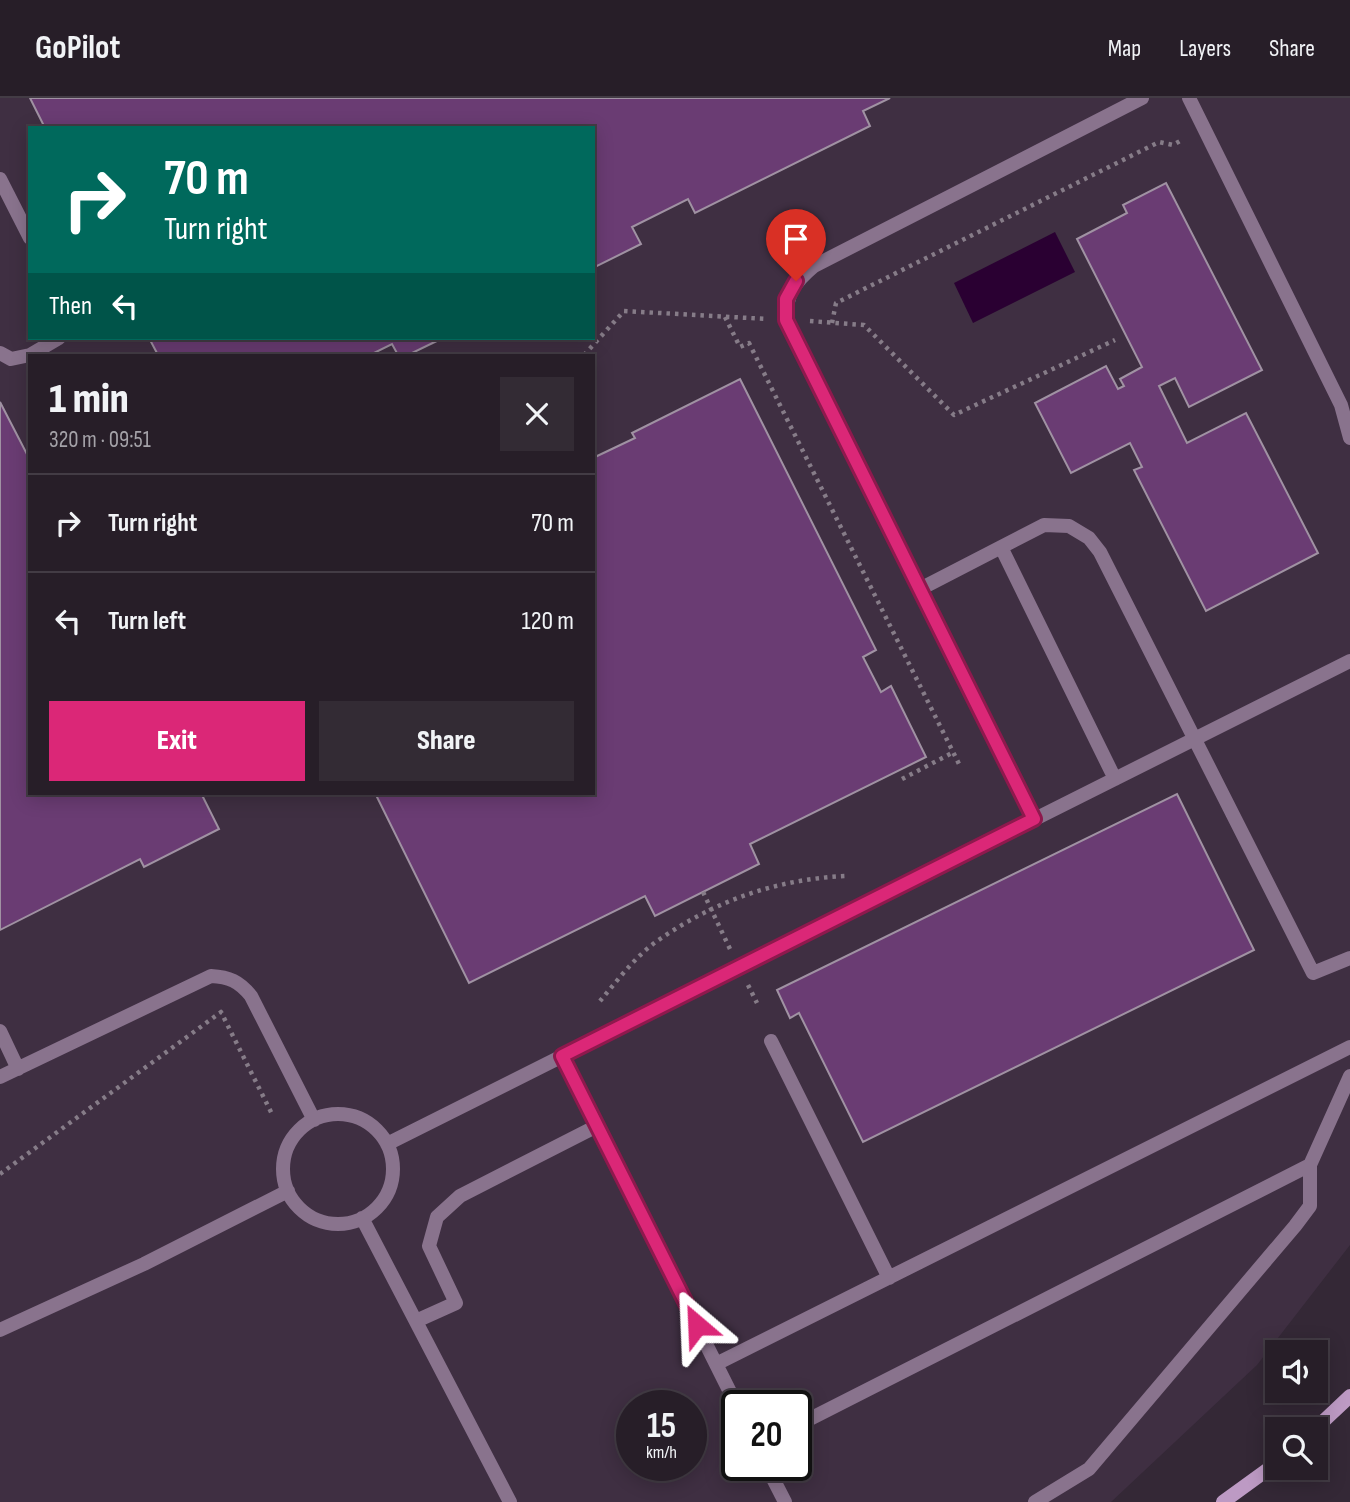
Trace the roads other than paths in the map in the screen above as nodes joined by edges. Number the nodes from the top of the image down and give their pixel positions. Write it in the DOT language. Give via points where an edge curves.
graph roads {
  1 [pos="1142,98"];
  2 [pos="1189,98"];
  3 [pos="0,178"];
  4 [pos="28,234"];
  5 [pos="55,340"];
  6 [pos="0,353"];
  7 [pos="32,354"];
  8 [pos="28,355"];
  9 [pos="1350,438"];
  10 [pos="1001,547"];
  11 [pos="920,589"];
  12 [pos="1350,661"];
  13 [pos="1194,740"];
  14 [pos="1115,779"];
  15 [pos="1034,819"];
  16 [pos="1350,958"];
  17 [pos="0,1031"];
  18 [pos="771,1041"];
  19 [pos="1350,1047"];
  20 [pos="562,1056"];
  21 [pos="18,1069"];
  22 [pos="1350,1076"];
  23 [pos="0,1077"];
  24 [pos="314,1119"];
  25 [pos="597,1126"];
  26 [pos="387,1144"];
  27 [pos="1310,1165"];
  28 [pos="288,1191"];
  29 [pos="362,1218"];
  30 [pos="888,1278"];
  31 [pos="416,1321"];
  32 [pos="0,1330"];
  33 [pos="716,1364"];
  34 [pos="729,1390"];
  35 [pos="1350,1396"];
  36 [pos="1328,1417"];
  37 [pos="812,1418"];
  38 [pos="1265,1471"];
  39 [pos="774,1481"];
  40 [pos="510,1502"];
  41 [pos="785,1502"];
  42 [pos="1035,1502"];
  43 [pos="1223,1502"];
  1 -- 11 [label="lane" via="814,266 796,281 786,299 786,320"];
  2 -- 9 [label="lane" via="1341,405"];
  3 -- 4 [label="lane"];
  5 -- 7 [label="lane"];
  6 -- 8 [label="lane" via="11,359"];
  10 -- 11 [label="lane"];
  10 -- 13 [label="lane" via="1044,525 1069,526 1089,538"];
  10 -- 14 [label="lane"];
  11 -- 15 [label="lane"];
  12 -- 13 [label="lane"];
  13 -- 14 [label="lane"];
  13 -- 16 [label="lane" via="1313,973"];
  14 -- 15 [label="lane"];
  15 -- 20 [label="lane"];
  17 -- 21 [label="lane"];
  18 -- 30 [label="lane"];
  19 -- 30 [label="lane"];
  20 -- 25 [label="lane"];
  20 -- 26 [label="lane"];
  21 -- 23 [label="lane"];
  21 -- 24 [label="lane" via="211,976 226,976 251,996"];
  22 -- 27 [label="lane"];
  24 -- 26 [label="lane" via="356,1117"];
  24 -- 28 [label="lane" via="287,1148 283,1163"];
  25 -- 31 [label="lane" via="460,1196 437,1217 429,1246 456,1303"];
  25 -- 33 [label="lane"];
  26 -- 29 [label="lane" via="393,1172 390,1186 374,1210"];
  27 -- 37 [label="lane"];
  27 -- 42 [label="lane" via="1310,1206 1286,1237 1089,1469"];
  28 -- 29 [label="lane" via="296,1204 320,1220 348,1223"];
  28 -- 32 [label="lane"];
  29 -- 31 [label="lane"];
  30 -- 33 [label="lane"];
  31 -- 40 [label="lane"];
  33 -- 34 [label="lane"];
  35 -- 36 [label="main road"];
  38 -- 43 [label="main road"];
  39 -- 41 [label="lane"];
}
